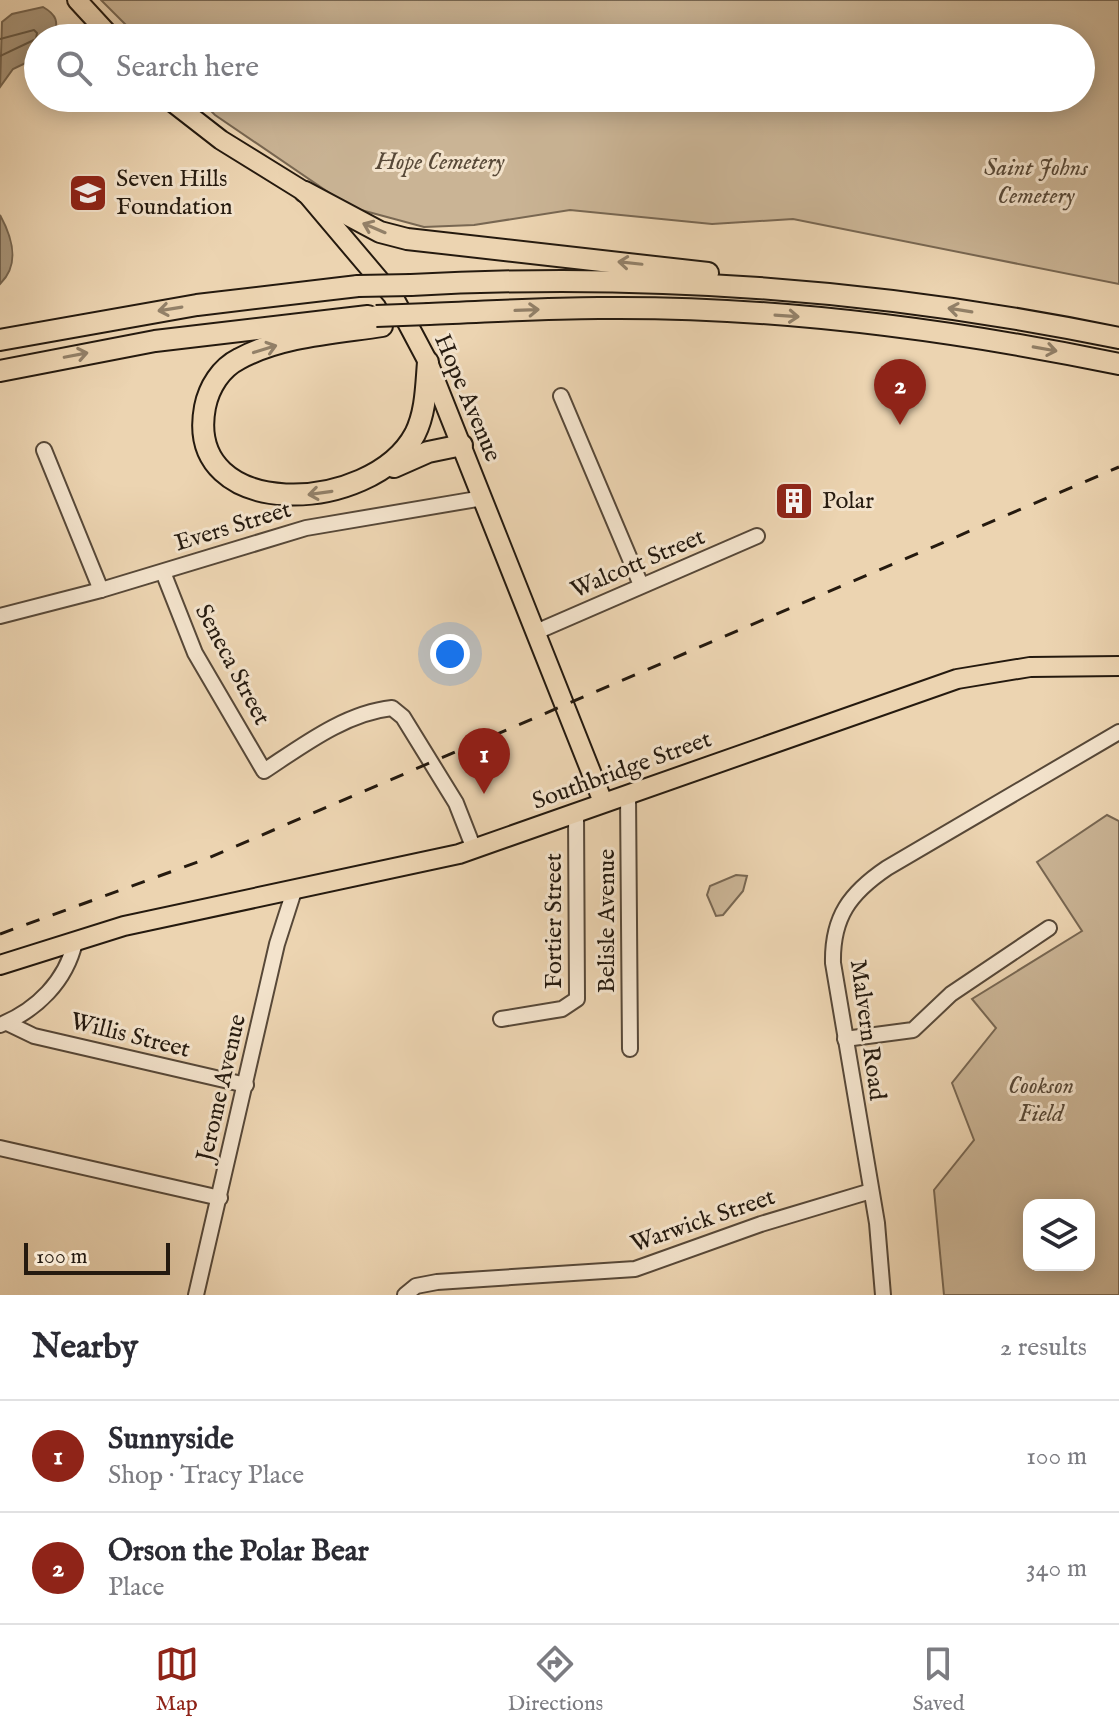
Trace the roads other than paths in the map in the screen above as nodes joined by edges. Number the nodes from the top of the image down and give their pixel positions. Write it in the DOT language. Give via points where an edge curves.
graph roads {
  1 [pos="77,0"];
  2 [pos="99,24"];
  3 [pos="185,112"];
  4 [pos="305,192"];
  5 [pos="873,297"];
  6 [pos="379,321"];
  7 [pos="1119,338"];
  8 [pos="0,340"];
  9 [pos="428,362"];
  10 [pos="1119,364"];
  11 [pos="0,371"];
  12 [pos="561,396"];
  13 [pos="462,445"];
  14 [pos="44,450"];
  15 [pos="370,477"];
  16 [pos="483,498"];
  17 [pos="757,536"];
  18 [pos="163,572"];
  19 [pos="641,585"];
  20 [pos="101,590"];
  21 [pos="0,616"];
  22 [pos="536,632"];
  23 [pos="1119,666"];
  24 [pos="1119,732"];
  25 [pos="628,794"];
  26 [pos="603,802"];
  27 [pos="576,812"];
  28 [pos="474,849"];
  29 [pos="294,891"];
  30 [pos="1049,928"];
  31 [pos="75,942"];
  32 [pos="0,965"];
  33 [pos="501,1019"];
  34 [pos="3,1024"];
  35 [pos="845,1039"];
  36 [pos="630,1049"];
  37 [pos="246,1085"];
  38 [pos="0,1148"];
  39 [pos="871,1191"];
  40 [pos="220,1198"];
  41 [pos="196,1295"];
  42 [pos="405,1295"];
  43 [pos="883,1295"];
  1 -- 2 [label="main road"];
  3 -- 4 [label="main road, Hope Avenue"];
  5 -- 4 [label="highway, one-way" via="780,278 407,239 380,232"];
  4 -- 9 [label="main road, Hope Avenue" via="393,296"];
  7 -- 5 [label="highway, one-way"];
  5 -- 8 [label="highway, one-way, bridge" via="776,287 595,281 358,286 197,305"];
  6 -- 10 [label="highway, one-way, bridge" via="599,308 816,318 984,339"];
  11 -- 6 [label="highway, one-way" via="155,341"];
  15 -- 6 [label="highway, one-way" via="316,495 252,488 215,459 204,419 215,380 237,359"];
  9 -- 13 [label="main road, Hope Avenue"];
  9 -- 15 [label="highway" via="416,432 399,457"];
  12 -- 19 [label="street"];
  13 -- 15 [label="highway" via="428,452"];
  13 -- 16 [label="main road, Hope Avenue"];
  14 -- 20 [label="street"];
  16 -- 18 [label="street, Evers Street" via="329,522"];
  16 -- 22 [label="main road, Hope Avenue"];
  17 -- 19 [label="street, Walcott Street"];
  18 -- 20 [label="street, Evers Street"];
  18 -- 28 [label="street, Seneca Street" via="195,653 264,771 330,730 392,708 403,717 456,803"];
  19 -- 22 [label="street, Walcott Street"];
  20 -- 21 [label="street, Evers Street"];
  22 -- 26 [label="main road, Hope Avenue"];
  23 -- 25 [label="main road, Southbridge Street" via="1030,667 965,677"];
  24 -- 35 [label="street, Malvern Road" via="856,891 837,921 833,942"];
  25 -- 26 [label="main road, Southbridge Street"];
  25 -- 36 [label="street, Belisle Avenue"];
  26 -- 27 [label="main road, Southbridge Street"];
  27 -- 28 [label="main road, Southbridge Street"];
  27 -- 33 [label="street, Fortier Street" via="577,999 562,1009"];
  28 -- 29 [label="main road, Southbridge Street"];
  29 -- 31 [label="main road, Southbridge Street" via="124,926"];
  29 -- 37 [label="street, Jerome Avenue"];
  30 -- 35 [label="street" via="951,994 913,1030"];
  31 -- 32 [label="main road, Southbridge Street"];
  31 -- 34 [label="street" via="71,960 53,986 36,1005"];
  34 -- 37 [label="street, Willis Street" via="34,1036"];
  35 -- 39 [label="street, Malvern Road"];
  37 -- 40 [label="street, Jerome Avenue"];
  38 -- 40 [label="street"];
  39 -- 42 [label="street, Warwick Street" via="635,1269 437,1282 416,1286"];
  39 -- 43 [label="street, Malvern Road"];
  40 -- 41 [label="street, Jerome Avenue"];
}
